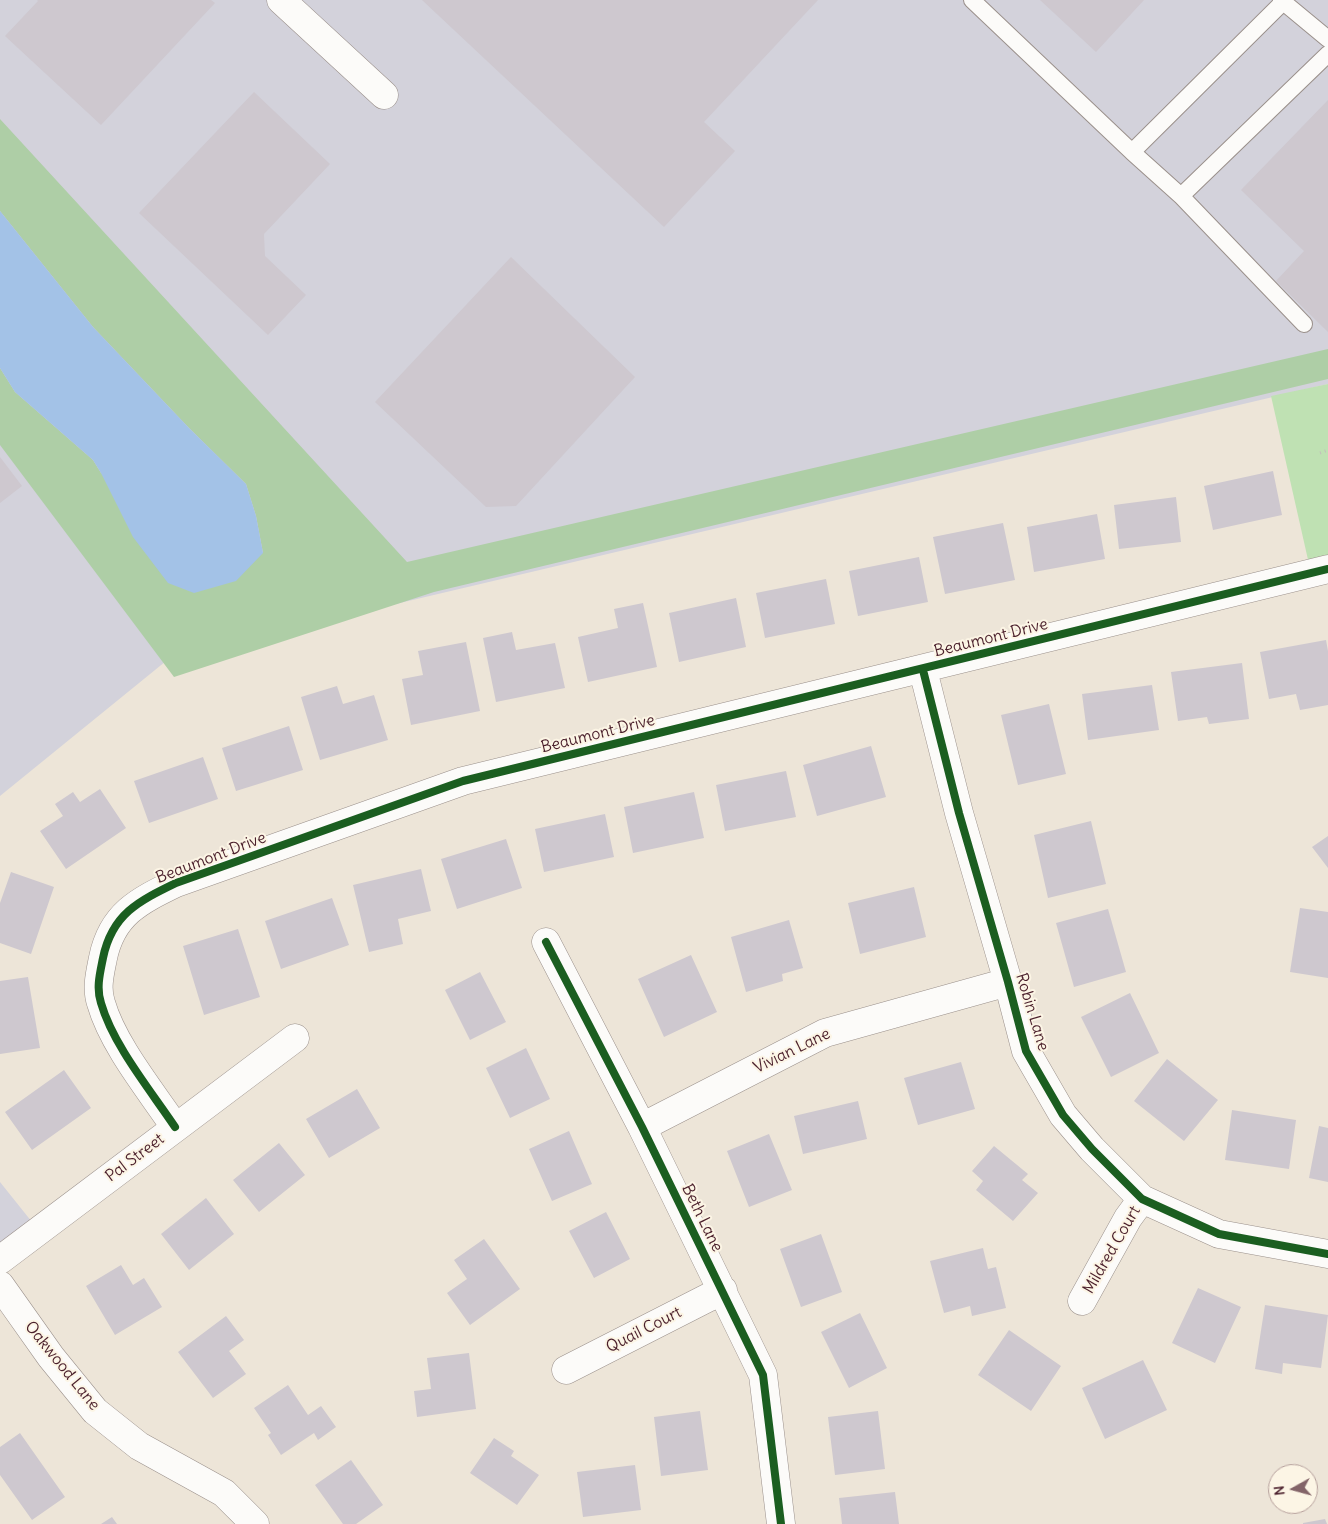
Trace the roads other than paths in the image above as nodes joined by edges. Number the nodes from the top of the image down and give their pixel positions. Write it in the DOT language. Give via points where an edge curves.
graph roads {
  1 [pos="281,0"];
  2 [pos="972,0"];
  3 [pos="1282,1"];
  4 [pos="1328,39"];
  5 [pos="1328,54"];
  6 [pos="384,95"];
  7 [pos="1132,152"];
  8 [pos="1181,196"];
  9 [pos="1304,324"];
  10 [pos="1328,569"];
  11 [pos="923,670"];
  12 [pos="546,942"];
  13 [pos="1008,982"];
  14 [pos="295,1038"];
  15 [pos="175,1127"];
  16 [pos="642,1127"];
  17 [pos="1142,1199"];
  18 [pos="1328,1254"];
  19 [pos="0,1260"];
  20 [pos="0,1285"];
  21 [pos="723,1290"];
  22 [pos="1082,1301"];
  23 [pos="566,1370"];
  24 [pos="255,1524"];
  25 [pos="781,1524"];
  1 -- 6 [label="street"];
  2 -- 7 [label="lane"];
  3 -- 4 [label="lane"];
  3 -- 7 [label="lane"];
  5 -- 8 [label="lane"];
  7 -- 8 [label="lane"];
  8 -- 9 [label="lane"];
  10 -- 11 [label="street, Beaumont Drive"];
  11 -- 13 [label="street, Robin Lane" via="959,813"];
  11 -- 15 [label="street, Beaumont Drive" via="463,781 176,883 146,898 118,920 105,946 98,982 100,1003 118,1043"];
  12 -- 16 [label="street, Beth Lane"];
  13 -- 16 [label="street, Vivian Lane" via="825,1033"];
  13 -- 17 [label="street, Robin Lane" via="1026,1051 1063,1115"];
  14 -- 15 [label="street, Pal Street"];
  15 -- 19 [label="street, Pal Street"];
  16 -- 21 [label="street, Beth Lane"];
  17 -- 18 [label="street, Robin Lane" via="1219,1234"];
  17 -- 22 [label="street, Mildred Court"];
  20 -- 24 [label="street, Oakwood Lane" via="51,1358 95,1410 139,1446 224,1493"];
  21 -- 23 [label="street, Quail Court"];
  21 -- 25 [label="street, Beth Lane" via="763,1375"];
}
